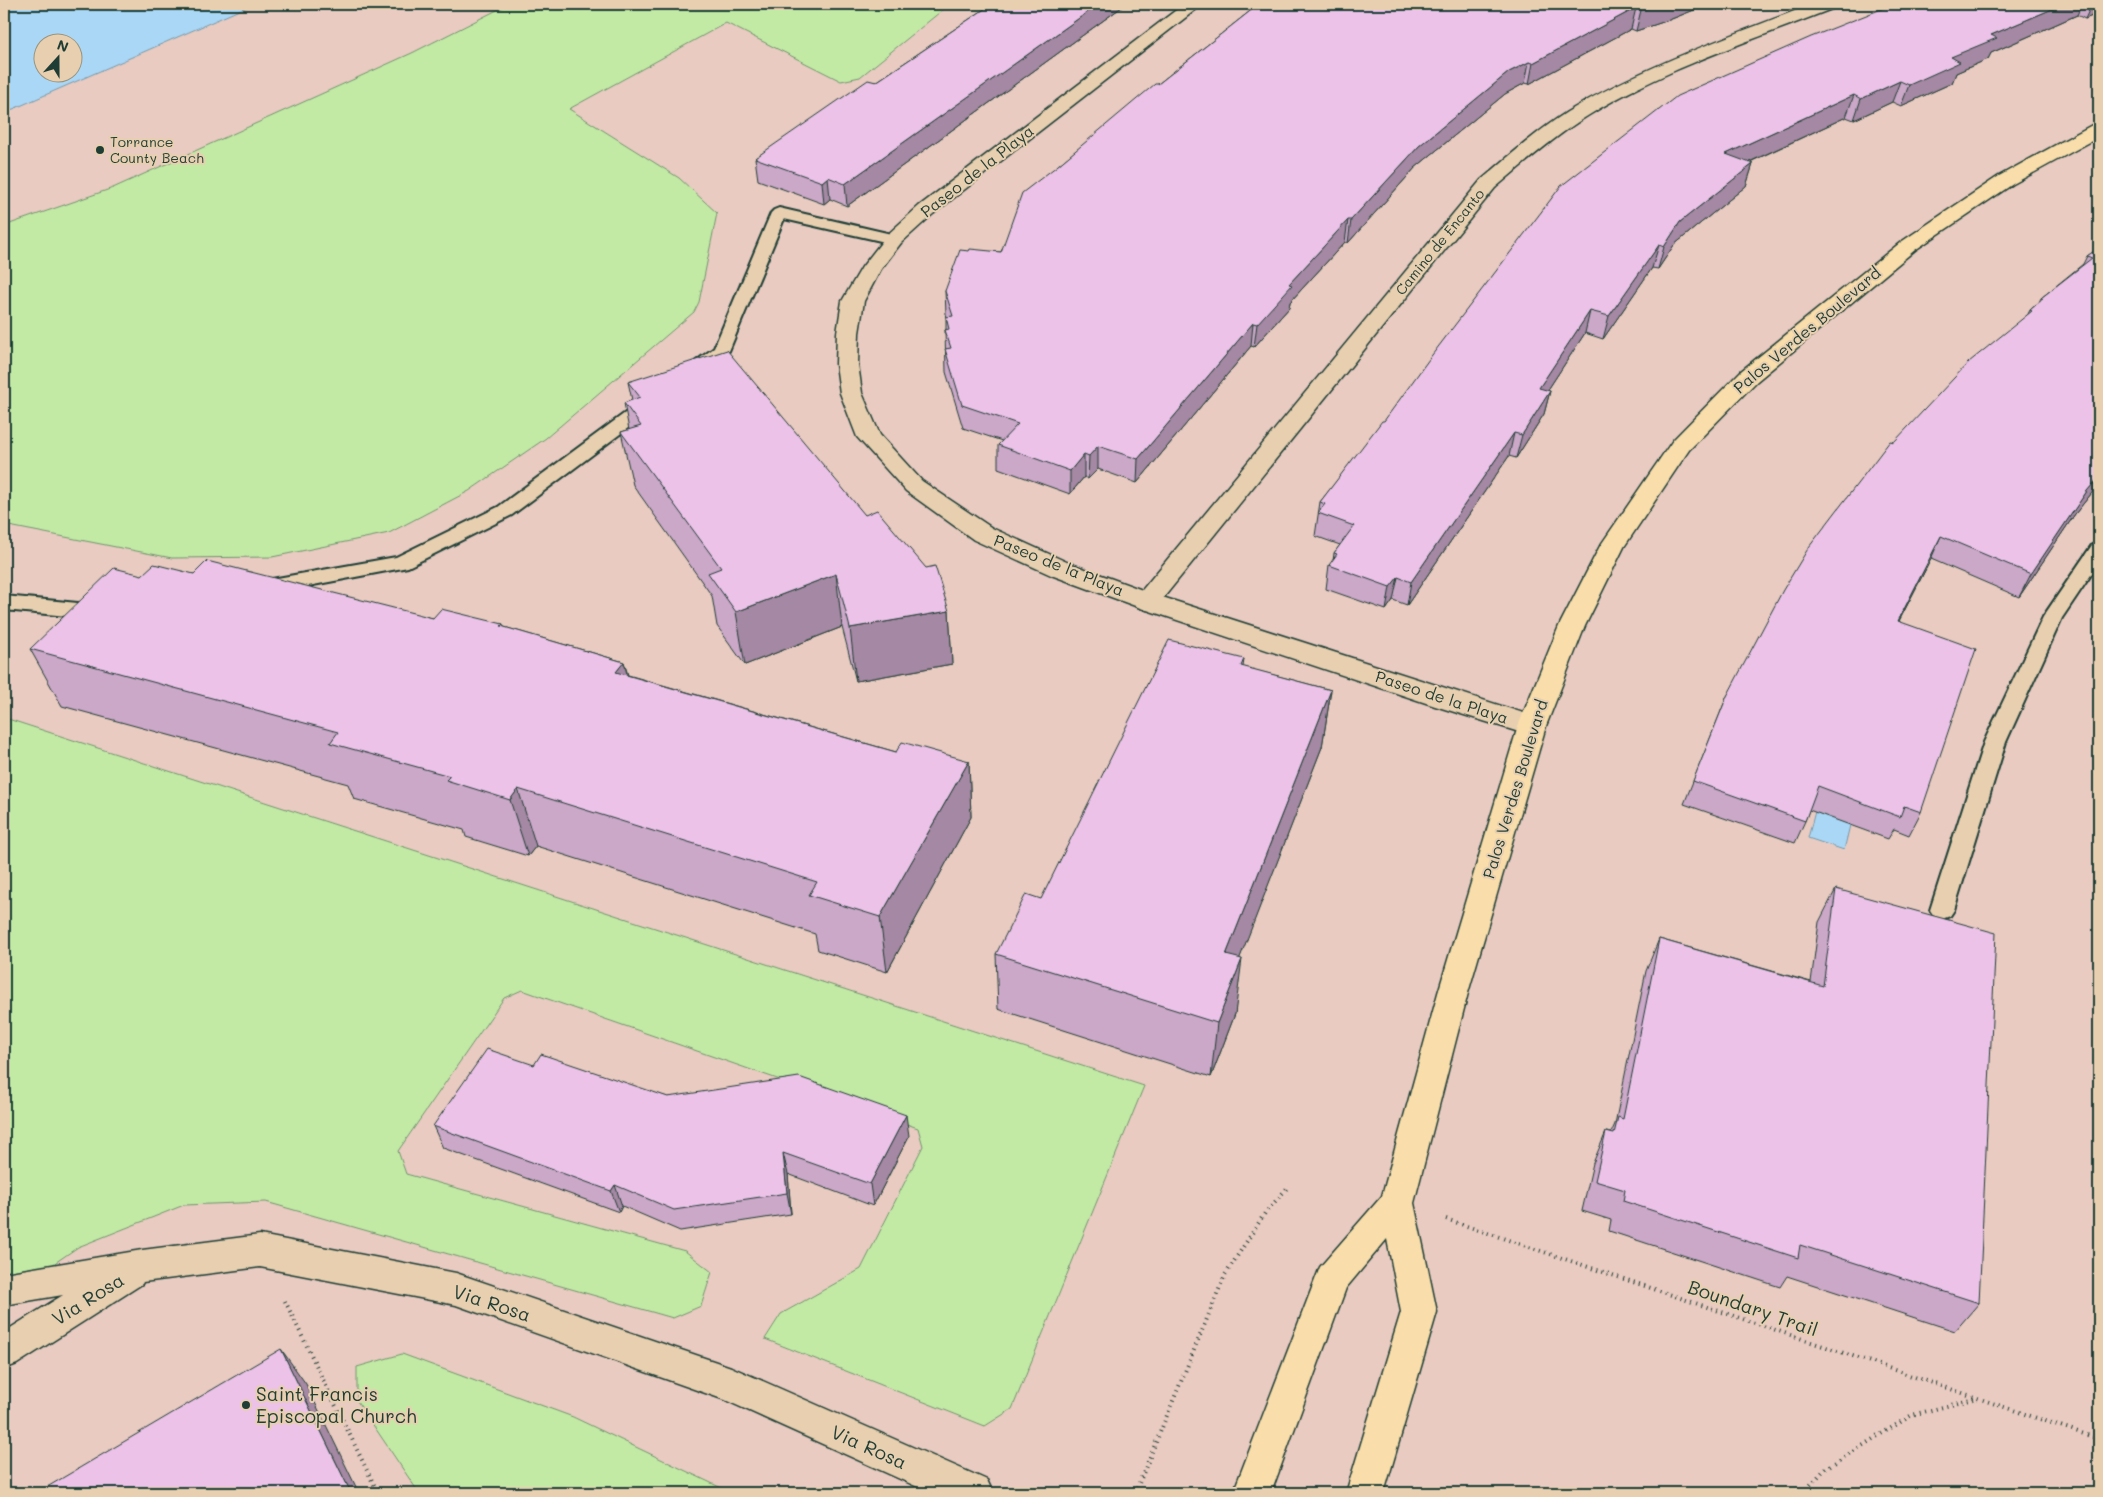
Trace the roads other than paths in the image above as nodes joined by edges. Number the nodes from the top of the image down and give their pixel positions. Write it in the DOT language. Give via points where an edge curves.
graph roads {
  1 [pos="1194,4"];
  2 [pos="1828,4"];
  3 [pos="2099,129"];
  4 [pos="894,239"];
  5 [pos="681,380"];
  6 [pos="665,392"];
  7 [pos="2099,548"];
  8 [pos="250,590"];
  9 [pos="1146,601"];
  10 [pos="4,603"];
  11 [pos="116,607"];
  12 [pos="1532,726"];
  13 [pos="1942,910"];
  14 [pos="1397,1203"];
  15 [pos="142,1266"];
  16 [pos="4,1289"];
  17 [pos="4,1352"];
  18 [pos="974,1493"];
  19 [pos="1252,1493"];
  20 [pos="1364,1493"];
  1 -- 4 [label="street, Paseo de la Playa" via="926,210"];
  2 -- 9 [label="street, Camino de Encanto" via="1660,71 1596,104 1540,139 1488,184"];
  3 -- 12 [label="main road, Palos Verdes Boulevard" via="2006,180 1908,246 1749,376 1681,445 1612,546 1572,626"];
  4 -- 5 [label="lane" via="779,213 720,351"];
  4 -- 9 [label="street, Paseo de la Playa" via="872,267 853,301 848,333 847,364 851,393 869,437 914,486 982,534 1060,569"];
  6 -- 8 [label="lane" via="505,511 401,562"];
  7 -- 13 [label="lane" via="2053,617 1995,742"];
  9 -- 12 [label="street, Paseo de la Playa"];
  10 -- 11 [label="lane" via="78,610"];
  12 -- 14 [label="main road, Palos Verdes Boulevard" via="1453,993"];
  14 -- 19 [label="main road" via="1332,1278"];
  14 -- 20 [label="main road" via="1419,1312"];
  15 -- 16 [label="street"];
  15 -- 17 [label="street, Via Rosa"];
  15 -- 18 [label="street, Via Rosa" via="260,1251 456,1289 731,1385"];
}
